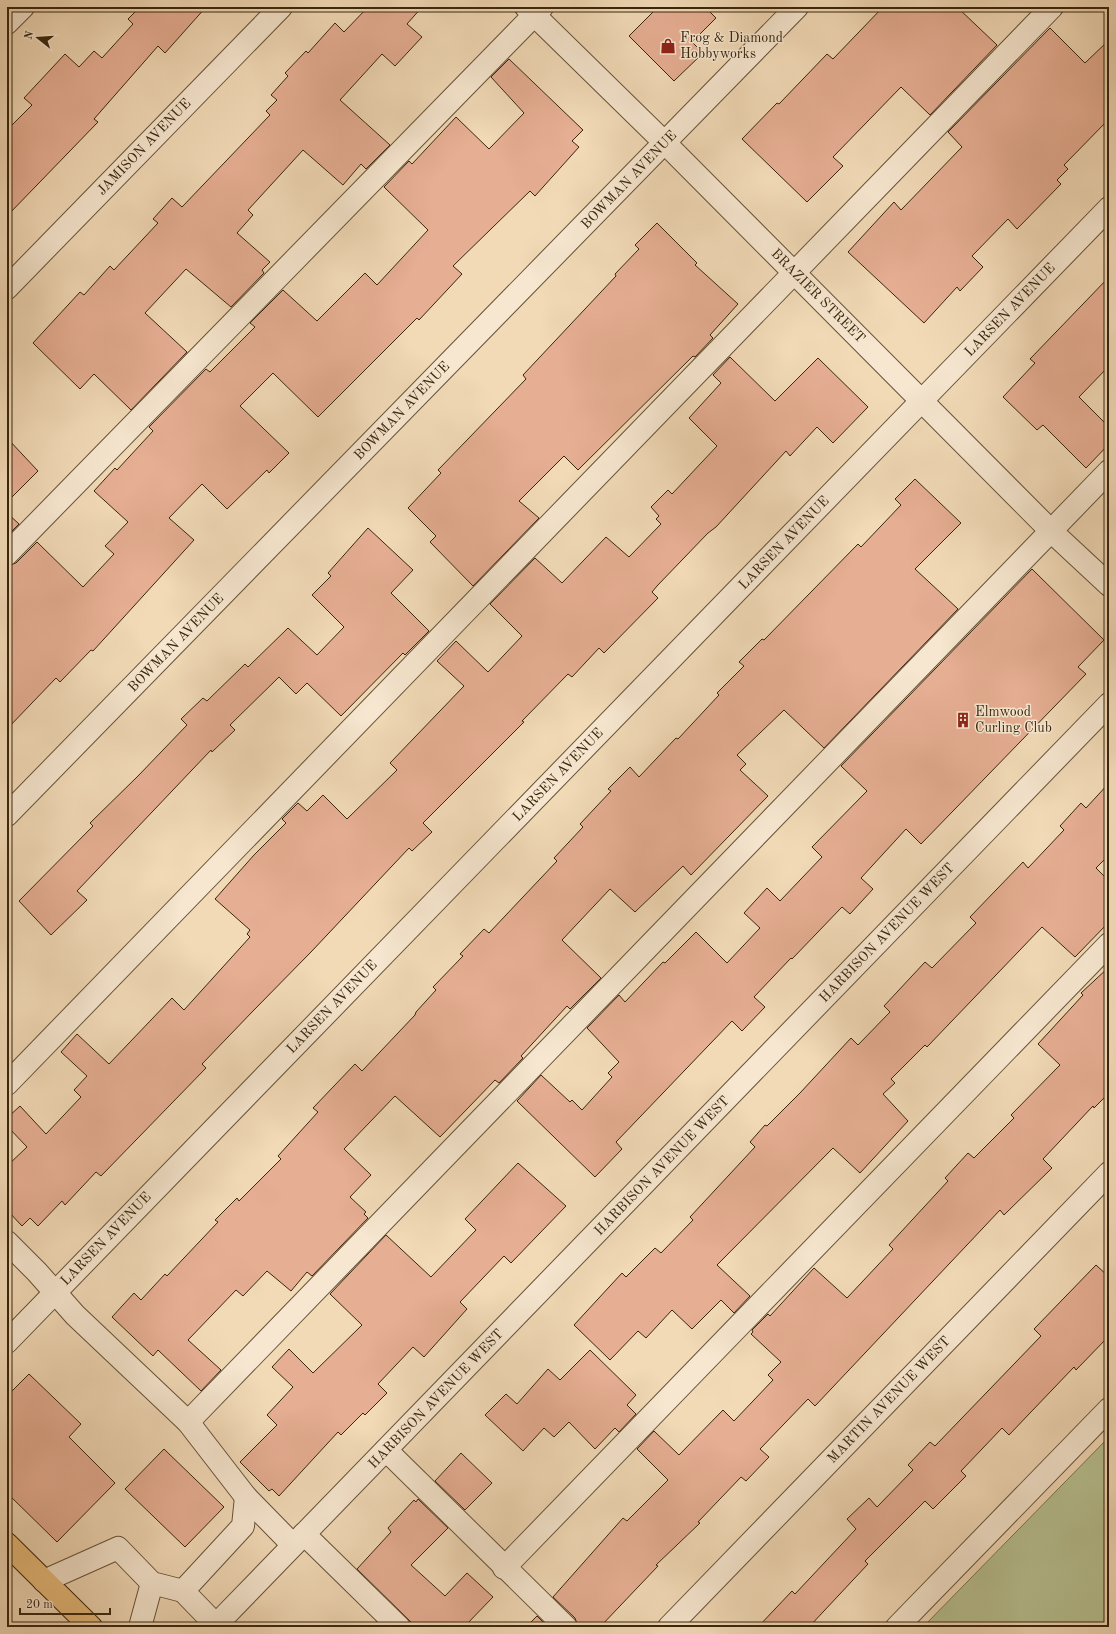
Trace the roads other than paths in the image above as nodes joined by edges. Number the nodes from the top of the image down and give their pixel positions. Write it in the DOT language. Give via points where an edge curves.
graph roads {
  1 [pos="23,7"];
  2 [pos="280,7"];
  3 [pos="797,7"];
  4 [pos="1052,7"];
  5 [pos="534,10"];
  6 [pos="7,23"];
  7 [pos="665,143"];
  8 [pos="1109,208"];
  9 [pos="794,272"];
  10 [pos="7,288"];
  11 [pos="922,400"];
  12 [pos="1109,471"];
  13 [pos="1051,531"];
  14 [pos="7,554"];
  15 [pos="1109,585"];
  16 [pos="1109,704"];
  17 [pos="7,815"];
  18 [pos="1109,944"];
  19 [pos="7,1084"];
  20 [pos="1109,1173"];
  21 [pos="7,1242"];
  22 [pos="55,1292"];
  23 [pos="7,1342"];
  24 [pos="1109,1409"];
  25 [pos="188,1422"];
  26 [pos="386,1450"];
  27 [pos="246,1497"];
  28 [pos="298,1540"];
  29 [pos="7,1544"];
  30 [pos="504,1568"];
  31 [pos="44,1581"];
  32 [pos="152,1583"];
  33 [pos="183,1591"];
  34 [pos="215,1626"];
  35 [pos="91,1627"];
  36 [pos="140,1627"];
  37 [pos="399,1627"];
  38 [pos="566,1627"];
  39 [pos="669,1627"];
  40 [pos="896,1627"];
  1 -- 6 [label="street"];
  2 -- 10 [label="street, JAMISON AVENUE"];
  3 -- 7 [label="street, BOWMAN AVENUE"];
  4 -- 9 [label="street"];
  5 -- 7 [label="street, BRAZIER STREET"];
  5 -- 14 [label="street"];
  7 -- 9 [label="street, BRAZIER STREET"];
  7 -- 17 [label="street, BOWMAN AVENUE"];
  8 -- 11 [label="street, LARSEN AVENUE"];
  9 -- 11 [label="street, BRAZIER STREET"];
  9 -- 19 [label="street"];
  11 -- 13 [label="street, BRAZIER STREET"];
  11 -- 22 [label="street, LARSEN AVENUE"];
  12 -- 13 [label="street"];
  13 -- 15 [label="street, BRAZIER STREET"];
  13 -- 25 [label="street"];
  16 -- 26 [label="street, HARBISON AVENUE WEST"];
  18 -- 30 [label="street"];
  20 -- 39 [label="street, MARTIN AVENUE WEST"];
  21 -- 22 [label="street"];
  22 -- 23 [label="street, LARSEN AVENUE"];
  22 -- 25 [label="street" via="75,1315"];
  24 -- 40 [label="street"];
  25 -- 27 [label="street"];
  26 -- 28 [label="street, HARBISON AVENUE WEST"];
  26 -- 30 [label="street"];
  27 -- 28 [label="street"];
  27 -- 33 [label="street" via="244,1526"];
  28 -- 34 [label="street, HARBISON AVENUE WEST"];
  28 -- 37 [label="street"];
  29 -- 31 [label="main road"];
  30 -- 38 [label="street"];
  31 -- 32 [label="street" via="118,1548"];
  31 -- 35 [label="main road"];
  32 -- 33 [label="street"];
  32 -- 36 [label="street"];
  33 -- 34 [label="street"];
}
